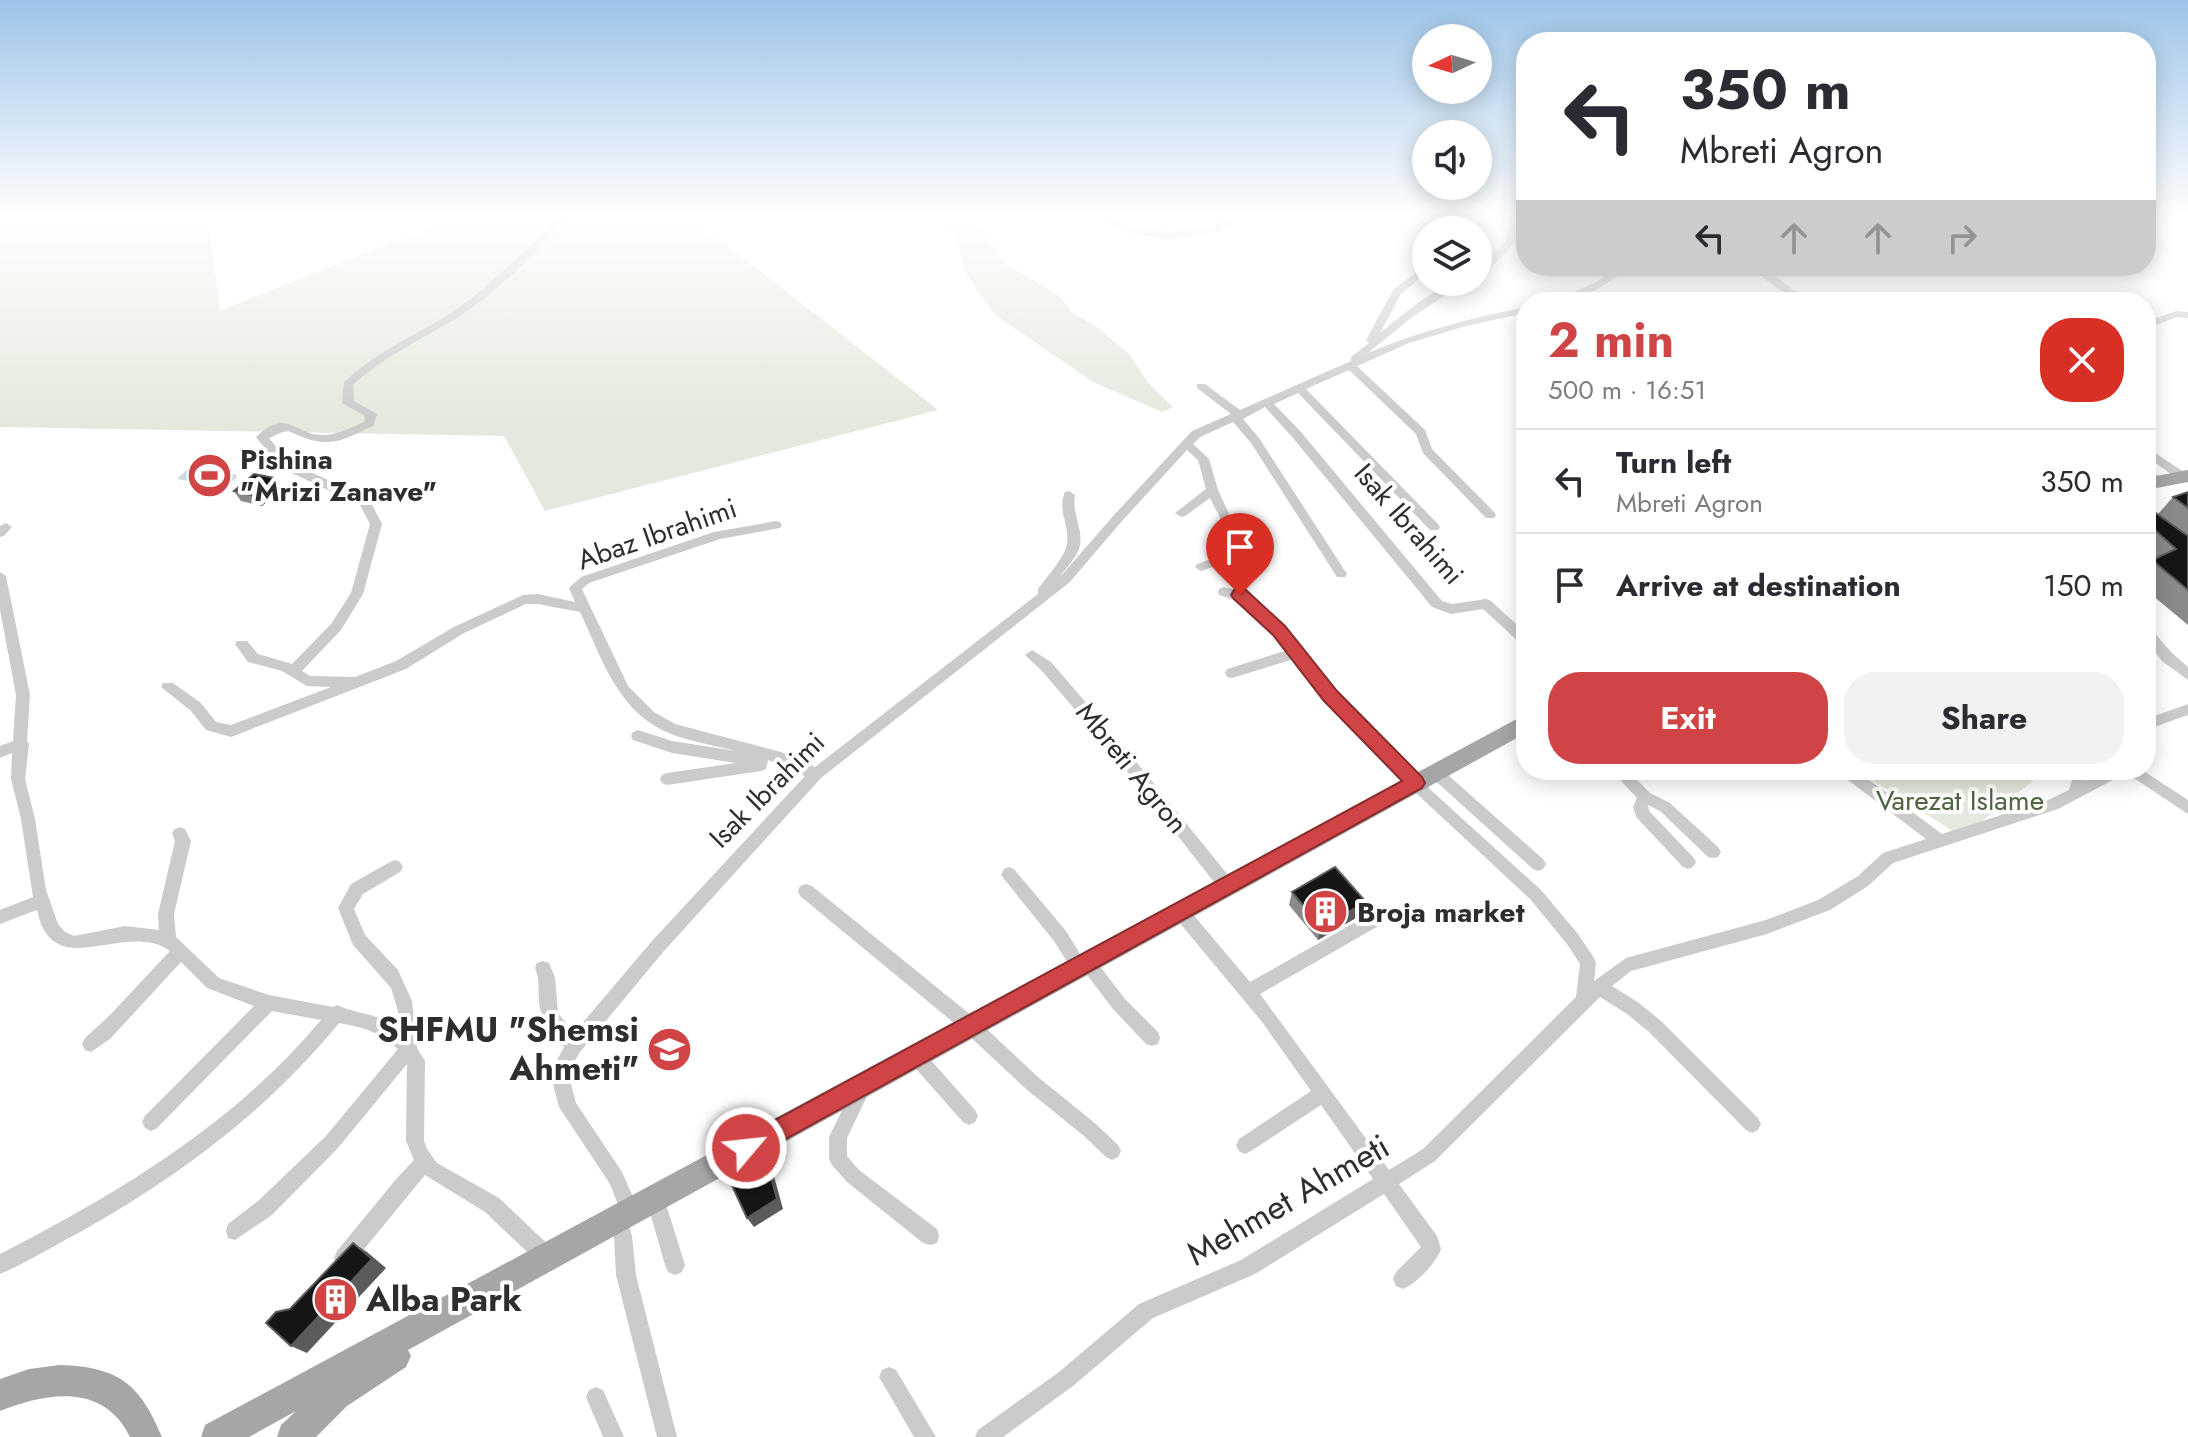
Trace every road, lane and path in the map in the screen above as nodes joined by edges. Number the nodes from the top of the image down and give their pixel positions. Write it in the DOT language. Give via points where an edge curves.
graph roads {
  1 [pos="496,284"];
  2 [pos="1407,284"];
  3 [pos="1600,284"];
  4 [pos="1591,288"];
  5 [pos="1581,292"];
  6 [pos="1593,292"];
  7 [pos="1439,296"];
  8 [pos="1516,312"];
  9 [pos="2188,315"];
  10 [pos="2156,322"];
  11 [pos="1369,344"];
  12 [pos="1350,365"];
  13 [pos="1201,386"];
  14 [pos="1299,388"];
  15 [pos="1267,403"];
  16 [pos="1238,417"];
  17 [pos="1187,444"];
  18 [pos="2156,457"];
  19 [pos="2186,476"];
  20 [pos="2156,478"];
  21 [pos="1212,490"];
  22 [pos="1069,495"];
  23 [pos="1181,513"];
  24 [pos="1490,515"];
  25 [pos="776,525"];
  26 [pos="1434,527"];
  27 [pos="1201,567"];
  28 [pos="1341,574"];
  29 [pos="0,576"];
  30 [pos="532,589"];
  31 [pos="1224,592"];
  32 [pos="585,607"];
  33 [pos="1031,608"];
  34 [pos="1516,632"];
  35 [pos="242,644"];
  36 [pos="2156,644"];
  37 [pos="1296,653"];
  38 [pos="1032,655"];
  39 [pos="293,671"];
  40 [pos="1232,673"];
  41 [pos="2188,675"];
  42 [pos="366,680"];
  43 [pos="168,687"];
  44 [pos="2188,709"];
  45 [pos="2156,721"];
  46 [pos="1516,728"];
  47 [pos="638,736"];
  48 [pos="22,744"];
  49 [pos="0,752"];
  50 [pos="769,763"];
  51 [pos="790,763"];
  52 [pos="816,774"];
  53 [pos="1425,778"];
  54 [pos="667,779"];
  55 [pos="1628,780"];
  56 [pos="1858,780"];
  57 [pos="2079,780"];
  58 [pos="2100,780"];
  59 [pos="2146,780"];
  60 [pos="2075,793"];
  61 [pos="1645,797"];
  62 [pos="2188,808"];
  63 [pos="180,833"];
  64 [pos="1941,842"];
  65 [pos="1713,852"];
  66 [pos="1688,862"];
  67 [pos="1538,864"];
  68 [pos="395,867"];
  69 [pos="1009,874"];
  70 [pos="1227,886"];
  71 [pos="806,891"];
  72 [pos="41,901"];
  73 [pos="1180,911"];
  74 [pos="1381,916"];
  75 [pos="0,917"];
  76 [pos="175,946"];
  77 [pos="1083,964"];
  78 [pos="543,968"];
  79 [pos="1600,989"];
  80 [pos="1249,991"];
  81 [pos="1584,1000"];
  82 [pos="269,1003"];
  83 [pos="337,1013"];
  84 [pos="971,1026"];
  85 [pos="1152,1038"];
  86 [pos="91,1044"];
  87 [pos="574,1046"];
  88 [pos="408,1050"];
  89 [pos="916,1056"];
  90 [pos="864,1084"];
  91 [pos="1323,1093"];
  92 [pos="969,1116"];
  93 [pos="151,1122"];
  94 [pos="1752,1124"];
  95 [pos="1245,1145"];
  96 [pos="1112,1151"];
  97 [pos="426,1162"];
  98 [pos="1386,1184"];
  99 [pos="655,1198"];
  100 [pos="623,1215"];
  101 [pos="235,1231"];
  102 [pos="930,1236"];
  103 [pos="548,1258"];
  104 [pos="0,1264"];
  105 [pos="675,1265"];
  106 [pos="327,1276"];
  107 [pos="1403,1279"];
  108 [pos="460,1305"];
  109 [pos="889,1377"];
  110 [pos="61,1380"];
  111 [pos="0,1395"];
  112 [pos="596,1397"];
  113 [pos="0,1405"];
  114 [pos="146,1437"];
  115 [pos="217,1437"];
  116 [pos="293,1437"];
  117 [pos="614,1437"];
  118 [pos="667,1437"];
  119 [pos="926,1437"];
  120 [pos="985,1437"];
  1 -- 39 [label="street" via="364,367 348,384 348,403 371,414 369,424 341,437 317,439 294,427 276,427 262,437 285,465 365,502 376,524 357,594 336,627"];
  2 -- 11 [label="street"];
  3 -- 4 [label="street"];
  4 -- 5 [label="street"];
  4 -- 6 [label="street"];
  7 -- 11 [label="street"];
  8 -- 12 [label="street, Isak Ibrahimi" via="1424,334"];
  9 -- 10 [label="street"];
  11 -- 12 [label="street"];
  12 -- 14 [label="street, Isak Ibrahimi"];
  12 -- 24 [label="street" via="1421,433 1427,450"];
  13 -- 16 [label="street"];
  14 -- 15 [label="street, Isak Ibrahimi"];
  14 -- 26 [label="street, Isak Ibrahimi"];
  15 -- 16 [label="street, Isak Ibrahimi"];
  15 -- 34 [label="street, Isak Ibrahimi" via="1437,604 1451,609 1486,604"];
  16 -- 17 [label="street, Isak Ibrahimi" via="1203,431"];
  16 -- 28 [label="street"];
  17 -- 21 [label="street" via="1203,459"];
  17 -- 33 [label="street, Isak Ibrahimi" via="1066,579"];
  18 -- 19 [label="street"];
  19 -- 20 [label="main road"];
  21 -- 23 [label="street"];
  21 -- 27 [label="street" via="1233,535 1234,551 1226,560"];
  22 -- 33 [label="street, Isak Ibrahimi" via="1073,549"];
  25 -- 32 [label="street, Abaz Ibrahimi" via="718,535 580,582 575,588"];
  29 -- 48 [label="street" via="23,695"];
  30 -- 32 [label="street, Abaz Ibrahimi"];
  31 -- 37 [label="street" via="1247,599"];
  32 -- 42 [label="street, Abaz Ibrahimi" via="523,600"];
  32 -- 51 [label="street, Abaz Ibrahimi" via="623,689 649,716 671,728"];
  33 -- 52 [label="street, Isak Ibrahimi"];
  35 -- 39 [label="street, Abaz Ibrahimi" via="253,658"];
  36 -- 41 [label="street"];
  37 -- 40 [label="street"];
  37 -- 53 [label="street" via="1330,696"];
  38 -- 70 [label="street, Mbreti Agron" via="1111,741"];
  39 -- 42 [label="street, Abaz Ibrahimi" via="315,682"];
  42 -- 43 [label="street, Abaz Ibrahimi" via="231,731 211,726"];
  44 -- 45 [label="street"];
  46 -- 53 [label="main road"];
  47 -- 50 [label="street, Abaz Ibrahimi"];
  48 -- 49 [label="street"];
  48 -- 72 [label="street" via="18,779"];
  50 -- 51 [label="street, Abaz Ibrahimi"];
  50 -- 54 [label="street, Abaz Ibrahimi"];
  51 -- 52 [label="street, Abaz Ibrahimi"];
  52 -- 87 [label="street, Isak Ibrahimi"];
  53 -- 67 [label="street"];
  53 -- 70 [label="main road"];
  53 -- 81 [label="street" via="1567,931 1588,963"];
  55 -- 61 [label="street"];
  56 -- 64 [label="street"];
  57 -- 60 [label="street"];
  58 -- 60 [label="street, Mehmet Ahmeti"];
  59 -- 62 [label="street"];
  60 -- 64 [label="street, Mehmet Ahmeti"];
  61 -- 65 [label="street" via="1665,807"];
  61 -- 66 [label="street" via="1642,814"];
  63 -- 76 [label="street" via="183,841 166,914"];
  64 -- 79 [label="street, Mehmet Ahmeti" via="1888,858 1824,905 1767,927 1626,965"];
  68 -- 88 [label="street" via="357,889 346,908 356,938 398,983"];
  69 -- 77 [label="street"];
  70 -- 73 [label="main road"];
  71 -- 84 [label="street"];
  72 -- 75 [label="street"];
  72 -- 76 [label="street" via="51,928 74,943 125,933 157,936"];
  73 -- 77 [label="main road"];
  73 -- 80 [label="street"];
  74 -- 80 [label="street"];
  76 -- 82 [label="street" via="213,983"];
  76 -- 86 [label="street" via="140,995"];
  77 -- 84 [label="main road"];
  77 -- 85 [label="street"];
  78 -- 87 [label="street" via="549,981 548,1008"];
  79 -- 81 [label="street, Mehmet Ahmeti"];
  79 -- 94 [label="street" via="1613,993 1654,1026"];
  80 -- 91 [label="street"];
  81 -- 98 [label="street, Mehmet Ahmeti" via="1439,1147"];
  82 -- 83 [label="street"];
  82 -- 93 [label="street"];
  83 -- 88 [label="street" via="387,1029"];
  83 -- 104 [label="street" via="306,1051 202,1145"];
  84 -- 89 [label="main road"];
  84 -- 96 [label="street"];
  87 -- 100 [label="street, Isak Ibrahimi" via="562,1071 562,1091 576,1122 616,1178"];
  88 -- 97 [label="street" via="416,1061 415,1141"];
  88 -- 101 [label="street" via="332,1142"];
  89 -- 90 [label="main road"];
  89 -- 92 [label="street"];
  90 -- 99 [label="main road"];
  90 -- 102 [label="street" via="838,1137 838,1159"];
  91 -- 95 [label="street"];
  91 -- 98 [label="street"];
  97 -- 103 [label="street" via="492,1205"];
  97 -- 106 [label="street"];
  98 -- 107 [label="street" via="1432,1249"];
  98 -- 120 [label="street, Mehmet Ahmeti" via="1248,1267 1146,1311 1066,1379"];
  99 -- 100 [label="main road"];
  99 -- 105 [label="street"];
  100 -- 103 [label="main road"];
  100 -- 118 [label="street" via="626,1275"];
  103 -- 108 [label="main road"];
  108 -- 115 [label="main road"];
  108 -- 116 [label="main road" via="448,1327 336,1395"];
  109 -- 119 [label="street"];
  110 -- 111 [label="main road" via="36,1382"];
  110 -- 113 [label="main road"];
  110 -- 114 [label="main road" via="121,1396 138,1416"];
  112 -- 117 [label="street"];
}
